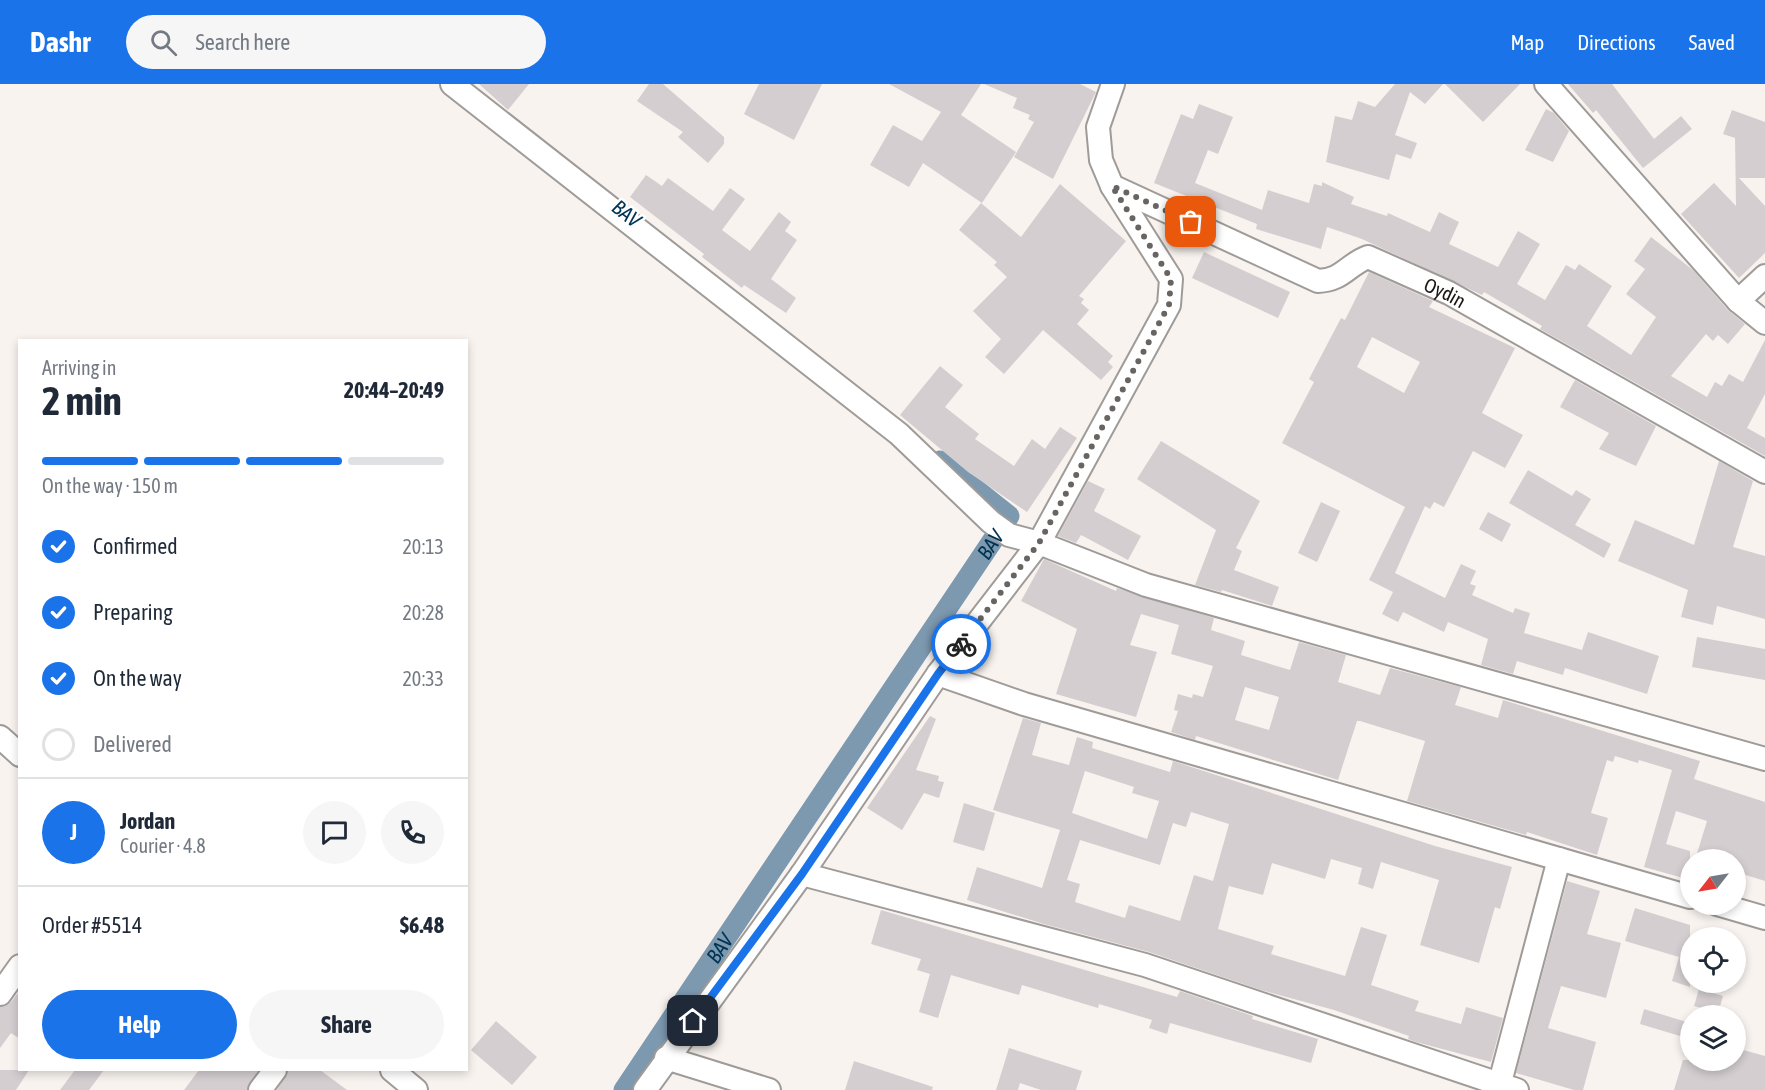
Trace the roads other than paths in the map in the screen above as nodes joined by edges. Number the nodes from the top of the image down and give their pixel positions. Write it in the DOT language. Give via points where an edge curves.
graph roads {
  1 [pos="452,84"];
  2 [pos="1113,84"];
  3 [pos="1546,84"];
  4 [pos="1112,186"];
  5 [pos="1765,276"];
  6 [pos="1738,301"];
  7 [pos="1765,323"];
  8 [pos="1765,472"];
  9 [pos="1039,543"];
  10 [pos="938,674"];
  11 [pos="0,737"];
  12 [pos="18,752"];
  13 [pos="1765,759"];
  14 [pos="1559,859"];
  15 [pos="802,874"];
  16 [pos="1680,894"];
  17 [pos="1746,912"];
  18 [pos="1765,918"];
  19 [pos="18,969"];
  20 [pos="0,994"];
  21 [pos="666,1058"];
  22 [pos="274,1071"];
  23 [pos="393,1071"];
  24 [pos="1505,1088"];
  25 [pos="260,1090"];
  26 [pos="416,1090"];
  27 [pos="645,1090"];
  28 [pos="769,1090"];
  1 -- 9 [label="street" via="899,435 991,522 1010,535"];
  2 -- 4 [label="street" via="1098,128 1101,160"];
  3 -- 6 [label="street"];
  4 -- 8 [label="street, Oydin" via="1318,281 1332,280 1368,257 1449,293"];
  4 -- 9 [label="street" via="1171,279 1169,305"];
  5 -- 6 [label="street"];
  6 -- 7 [label="street"];
  9 -- 10 [label="street"];
  9 -- 13 [label="street" via="1146,585"];
  10 -- 14 [label="street" via="1024,704"];
  10 -- 15 [label="street"];
  11 -- 12 [label="street"];
  14 -- 16 [label="street"];
  14 -- 24 [label="street"];
  15 -- 21 [label="street"];
  15 -- 24 [label="street" via="1144,965"];
  17 -- 18 [label="street"];
  19 -- 20 [label="street"];
  21 -- 27 [label="street"];
  21 -- 28 [label="street"];
  22 -- 25 [label="street"];
  23 -- 26 [label="street"];
}
